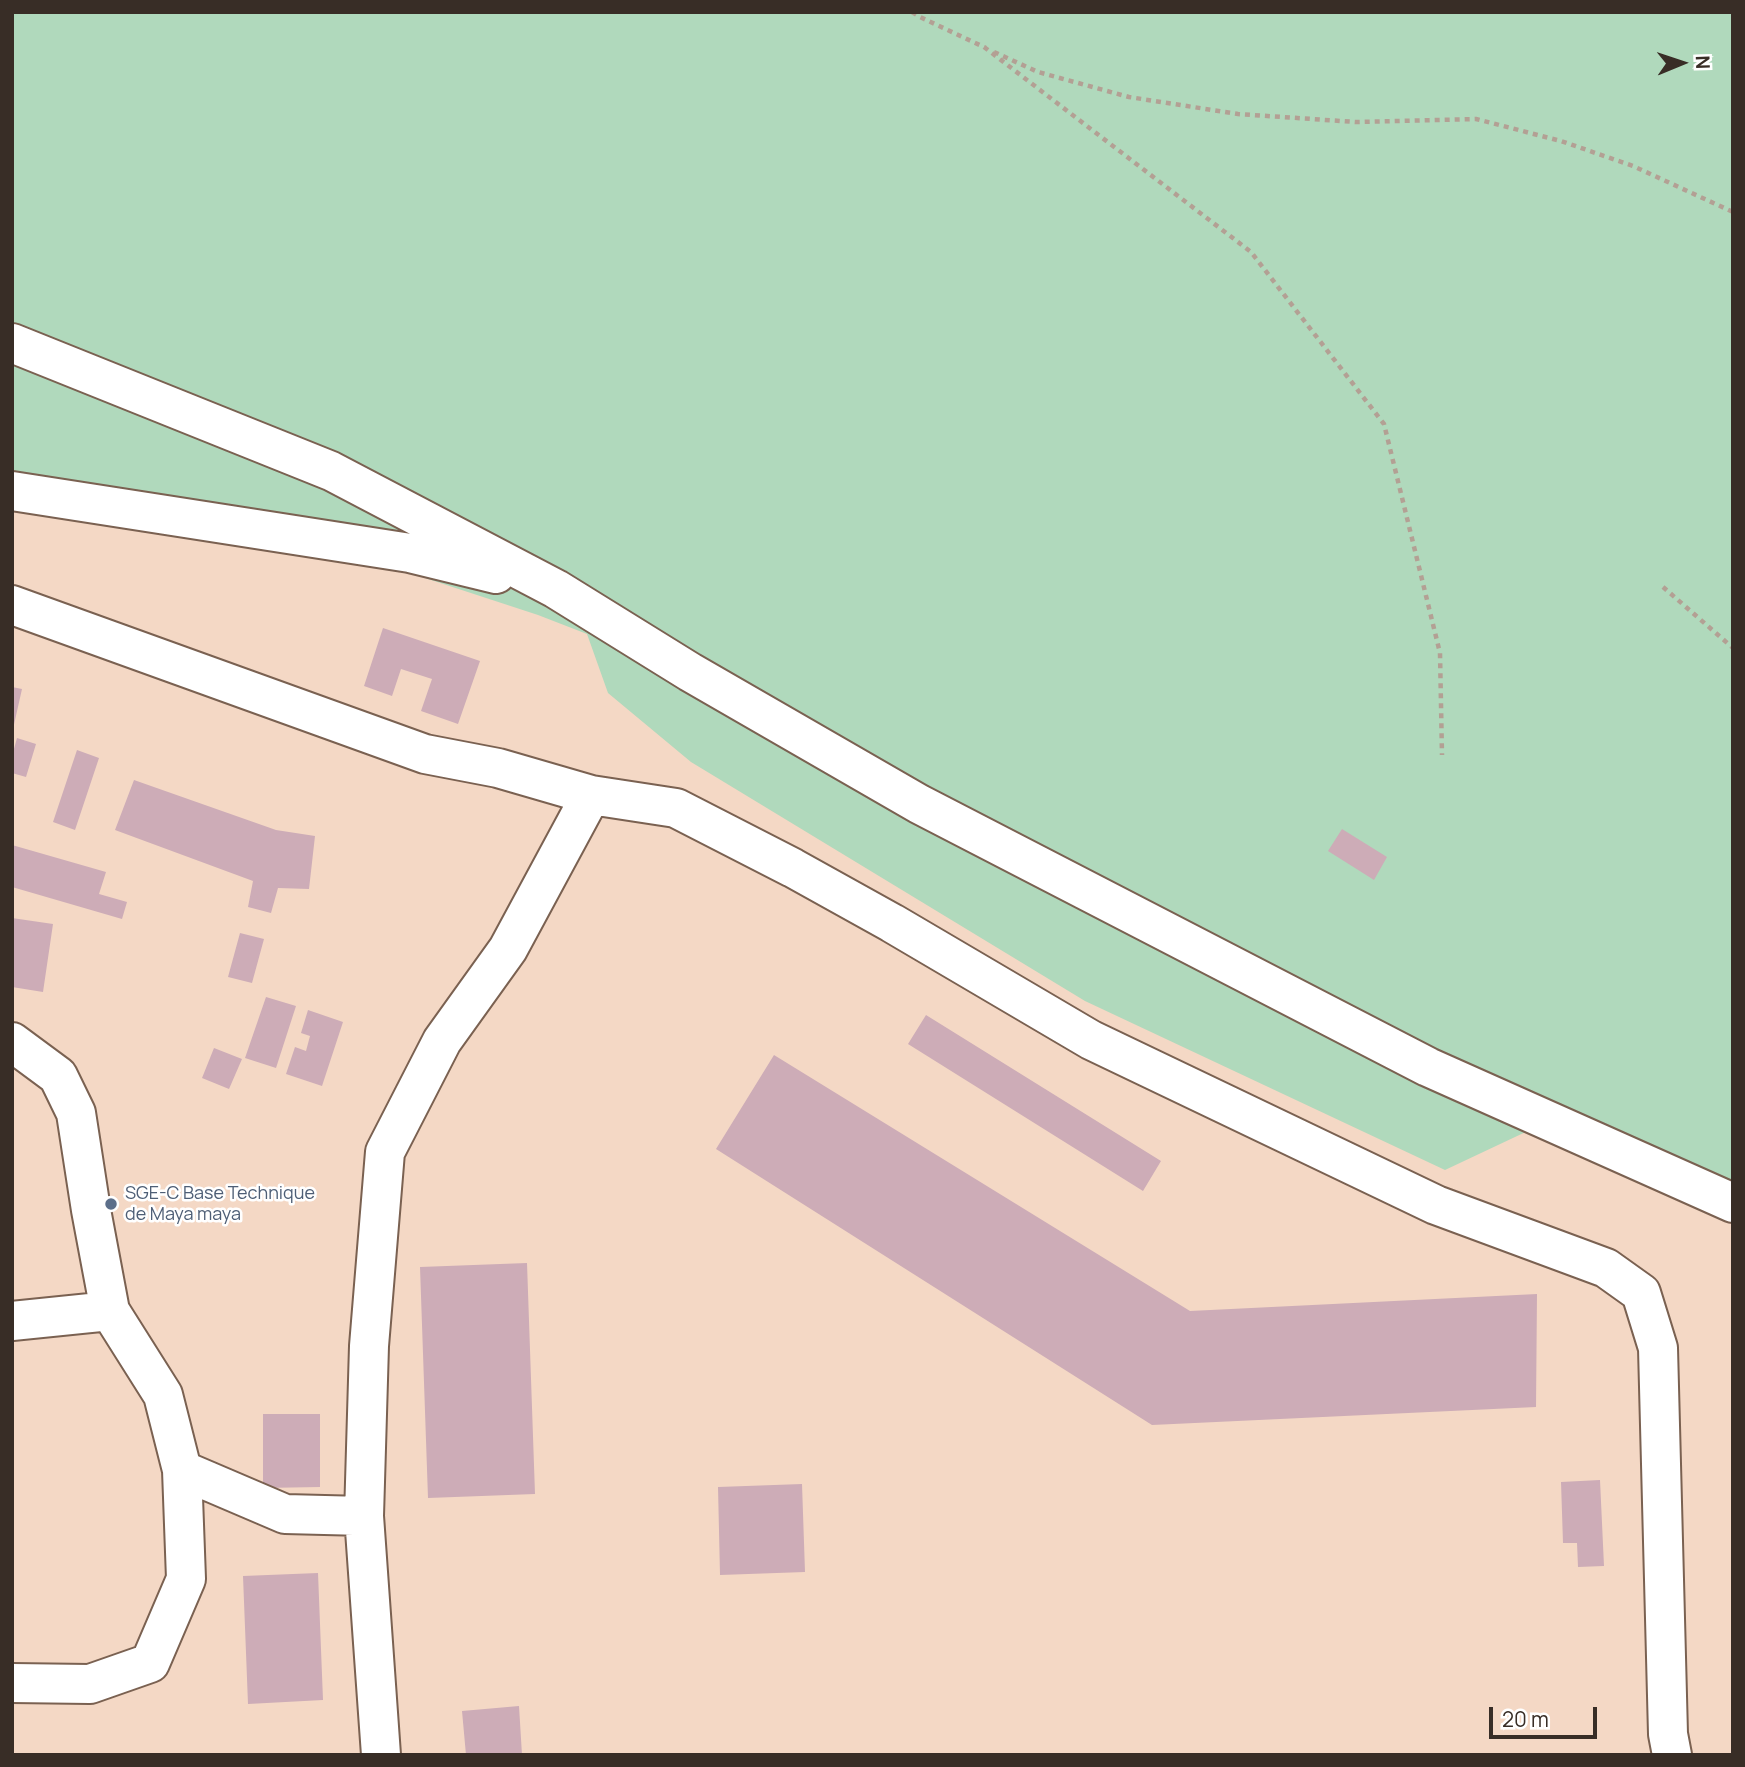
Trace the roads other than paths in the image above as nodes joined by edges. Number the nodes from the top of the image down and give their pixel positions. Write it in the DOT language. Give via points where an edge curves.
graph roads {
  1 [pos="12,343"];
  2 [pos="12,491"];
  3 [pos="556,589"];
  4 [pos="12,605"];
  5 [pos="591,795"];
  6 [pos="12,1042"];
  7 [pos="1733,1203"];
  8 [pos="110,1311"];
  9 [pos="12,1321"];
  10 [pos="182,1471"];
  11 [pos="364,1516"];
  12 [pos="12,1683"];
  13 [pos="381,1755"];
  14 [pos="1672,1755"];
  1 -- 3 [label="lane" via="331,471"];
  2 -- 3 [label="lane" via="410,553"];
  3 -- 7 [label="lane" via="919,804 1428,1066"];
  4 -- 5 [label="lane" via="425,754 498,768"];
  5 -- 11 [label="lane" via="508,949 442,1041 385,1152 369,1346"];
  5 -- 14 [label="lane" via="676,808 815,881 1091,1040 1436,1205 1606,1268 1641,1293 1658,1348"];
  6 -- 8 [label="lane" via="58,1076 76,1113"];
  8 -- 9 [label="lane"];
  8 -- 10 [label="lane" via="163,1395"];
  10 -- 11 [label="lane" via="285,1514"];
  10 -- 12 [label="lane" via="186,1579 150,1663 90,1684"];
  11 -- 13 [label="lane"];
}
